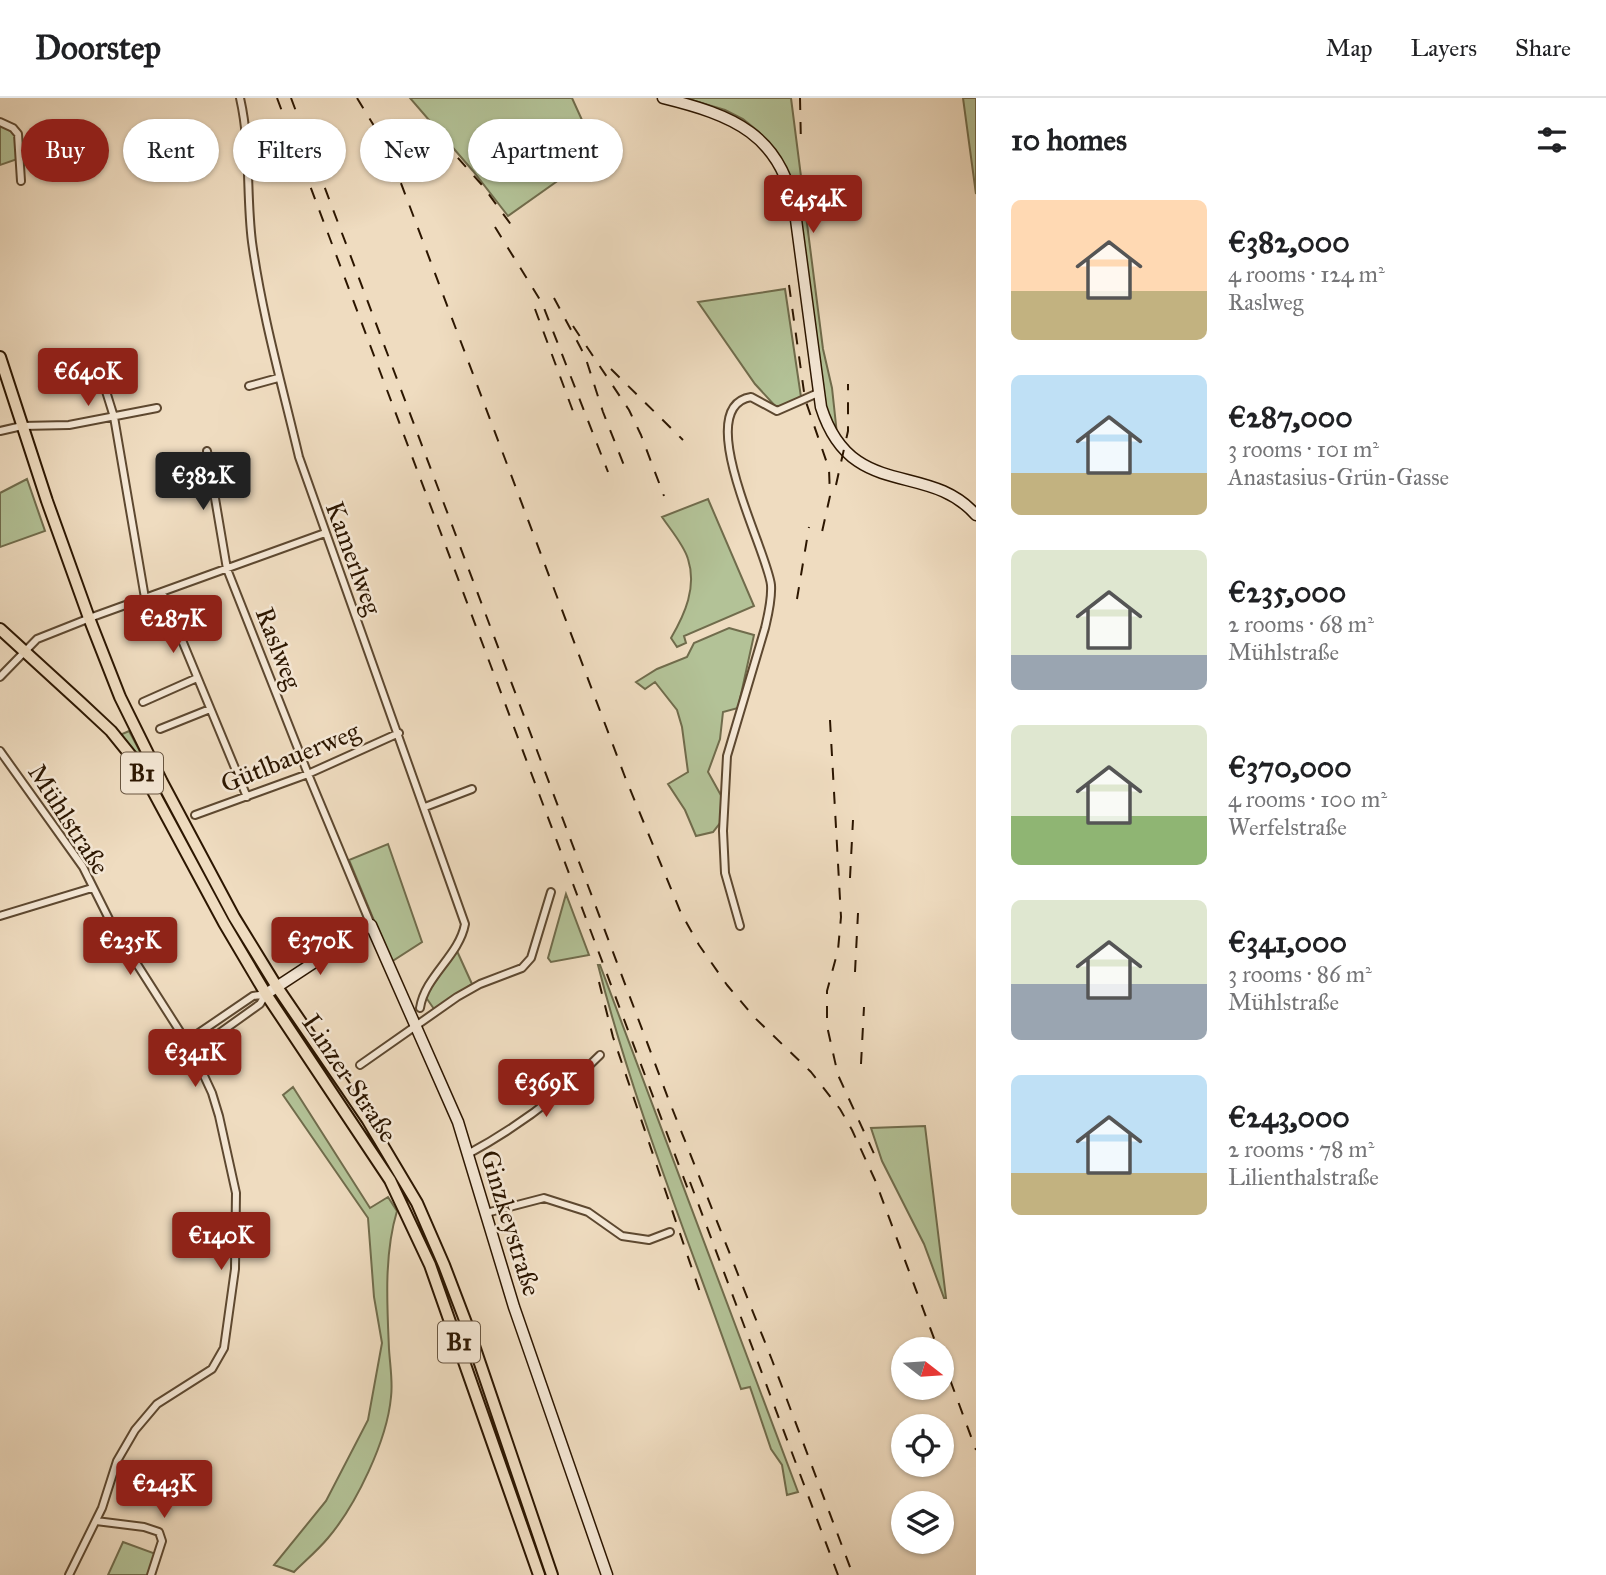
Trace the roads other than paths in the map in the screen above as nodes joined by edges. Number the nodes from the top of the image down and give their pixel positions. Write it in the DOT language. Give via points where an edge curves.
graph roads {
  1 [pos="240,98"];
  2 [pos="663,98"];
  3 [pos="0,122"];
  4 [pos="21,181"];
  5 [pos="0,357"];
  6 [pos="100,372"];
  7 [pos="278,378"];
  8 [pos="249,386"];
  9 [pos="818,393"];
  10 [pos="157,408"];
  11 [pos="114,417"];
  12 [pos="23,426"];
  13 [pos="0,431"];
  14 [pos="207,451"];
  15 [pos="976,515"];
  16 [pos="326,533"];
  17 [pos="227,569"];
  18 [pos="162,592"];
  19 [pos="145,597"];
  20 [pos="89,618"];
  21 [pos="0,629"];
  22 [pos="24,650"];
  23 [pos="0,677"];
  24 [pos="197,678"];
  25 [pos="143,702"];
  26 [pos="210,709"];
  27 [pos="160,729"];
  28 [pos="399,733"];
  29 [pos="0,751"];
  30 [pos="308,775"];
  31 [pos="472,789"];
  32 [pos="247,797"];
  33 [pos="425,807"];
  34 [pos="195,815"];
  35 [pos="92,888"];
  36 [pos="551,892"];
  37 [pos="0,916"];
  38 [pos="370,925"];
  39 [pos="740,926"];
  40 [pos="277,987"];
  41 [pos="266,993"];
  42 [pos="420,1008"];
  43 [pos="415,1027"];
  44 [pos="187,1041"];
  45 [pos="193,1052"];
  46 [pos="600,1055"];
  47 [pos="360,1065"];
  48 [pos="468,1154"];
  49 [pos="486,1213"];
  50 [pos="670,1231"];
  51 [pos="96,1521"];
  52 [pos="69,1575"];
  53 [pos="152,1575"];
  54 [pos="539,1575"];
  55 [pos="552,1575"];
  56 [pos="607,1575"];
  1 -- 7 [label="street, Kamerlweg" via="252,239"];
  2 -- 9 [label="street" via="704,108 740,125 767,148 784,175 795,212"];
  3 -- 4 [label="street" via="18,134"];
  5 -- 12 [label="main road, Linzer Straße"];
  6 -- 11 [label="street"];
  7 -- 8 [label="street"];
  7 -- 16 [label="street, Kamerlweg"];
  9 -- 15 [label="street" via="831,432 849,454 879,473 950,494"];
  9 -- 39 [label="street" via="777,411 751,397 737,402 732,410 729,452 771,586 765,628 727,756 725,873"];
  10 -- 11 [label="street"];
  11 -- 12 [label="street" via="69,425"];
  11 -- 19 [label="street"];
  12 -- 13 [label="street"];
  12 -- 20 [label="main road, Linzer Straße"];
  14 -- 17 [label="street, Raslweg"];
  16 -- 17 [label="street"];
  16 -- 28 [label="street, Kamerlweg"];
  17 -- 18 [label="street"];
  17 -- 30 [label="street, Raslweg"];
  18 -- 19 [label="street"];
  18 -- 24 [label="street"];
  19 -- 20 [label="street"];
  20 -- 22 [label="street" via="37,639"];
  20 -- 40 [label="main road, Linzer Straße / B1" via="135,729 205,866"];
  21 -- 22 [label="main road, Linzer Straße / B1"];
  22 -- 23 [label="street"];
  22 -- 41 [label="main road, Linzer Straße / B1" via="111,731 132,757"];
  24 -- 25 [label="street"];
  24 -- 26 [label="street"];
  26 -- 27 [label="street"];
  26 -- 32 [label="street"];
  28 -- 30 [label="street, Gütlbauerweg"];
  28 -- 33 [label="street, Kamerlweg"];
  29 -- 35 [label="street, Mühlstraße" via="83,867"];
  30 -- 32 [label="street, Gütlbauerweg"];
  30 -- 38 [label="street, Ginzkeystraße"];
  31 -- 33 [label="street"];
  32 -- 34 [label="street, Gütlbauerweg"];
  33 -- 42 [label="street, Kamerlweg" via="465,924 456,946 422,996"];
  35 -- 37 [label="street"];
  35 -- 44 [label="street, Mühlstraße"];
  36 -- 43 [label="street" via="531,958 522,968 457,996"];
  38 -- 40 [label="street"];
  38 -- 43 [label="street, Ginzkeystraße"];
  40 -- 41 [label="street"];
  40 -- 55 [label="main road, Linzer Straße / B1" via="387,1150 426,1223 468,1328"];
  41 -- 44 [label="street" via="253,996"];
  41 -- 45 [label="street" via="260,1004"];
  41 -- 54 [label="main road, Linzer Straße / B1" via="390,1180 414,1227"];
  43 -- 47 [label="street"];
  43 -- 48 [label="street, Ginzkeystraße" via="446,1091"];
  44 -- 45 [label="street, Mühlstraße"];
  45 -- 51 [label="street, Mühlstraße" via="212,1093 236,1193 235,1269 224,1348 203,1377 170,1394 145,1416 117,1461"];
  46 -- 48 [label="street" via="575,1081"];
  48 -- 49 [label="street, Ginzkeystraße"];
  49 -- 50 [label="street" via="544,1198 588,1212 622,1236 649,1240"];
  49 -- 56 [label="street, Ginzkeystraße"];
  51 -- 52 [label="street, Mühlstraße"];
  51 -- 53 [label="street" via="159,1532 162,1541"];
}
